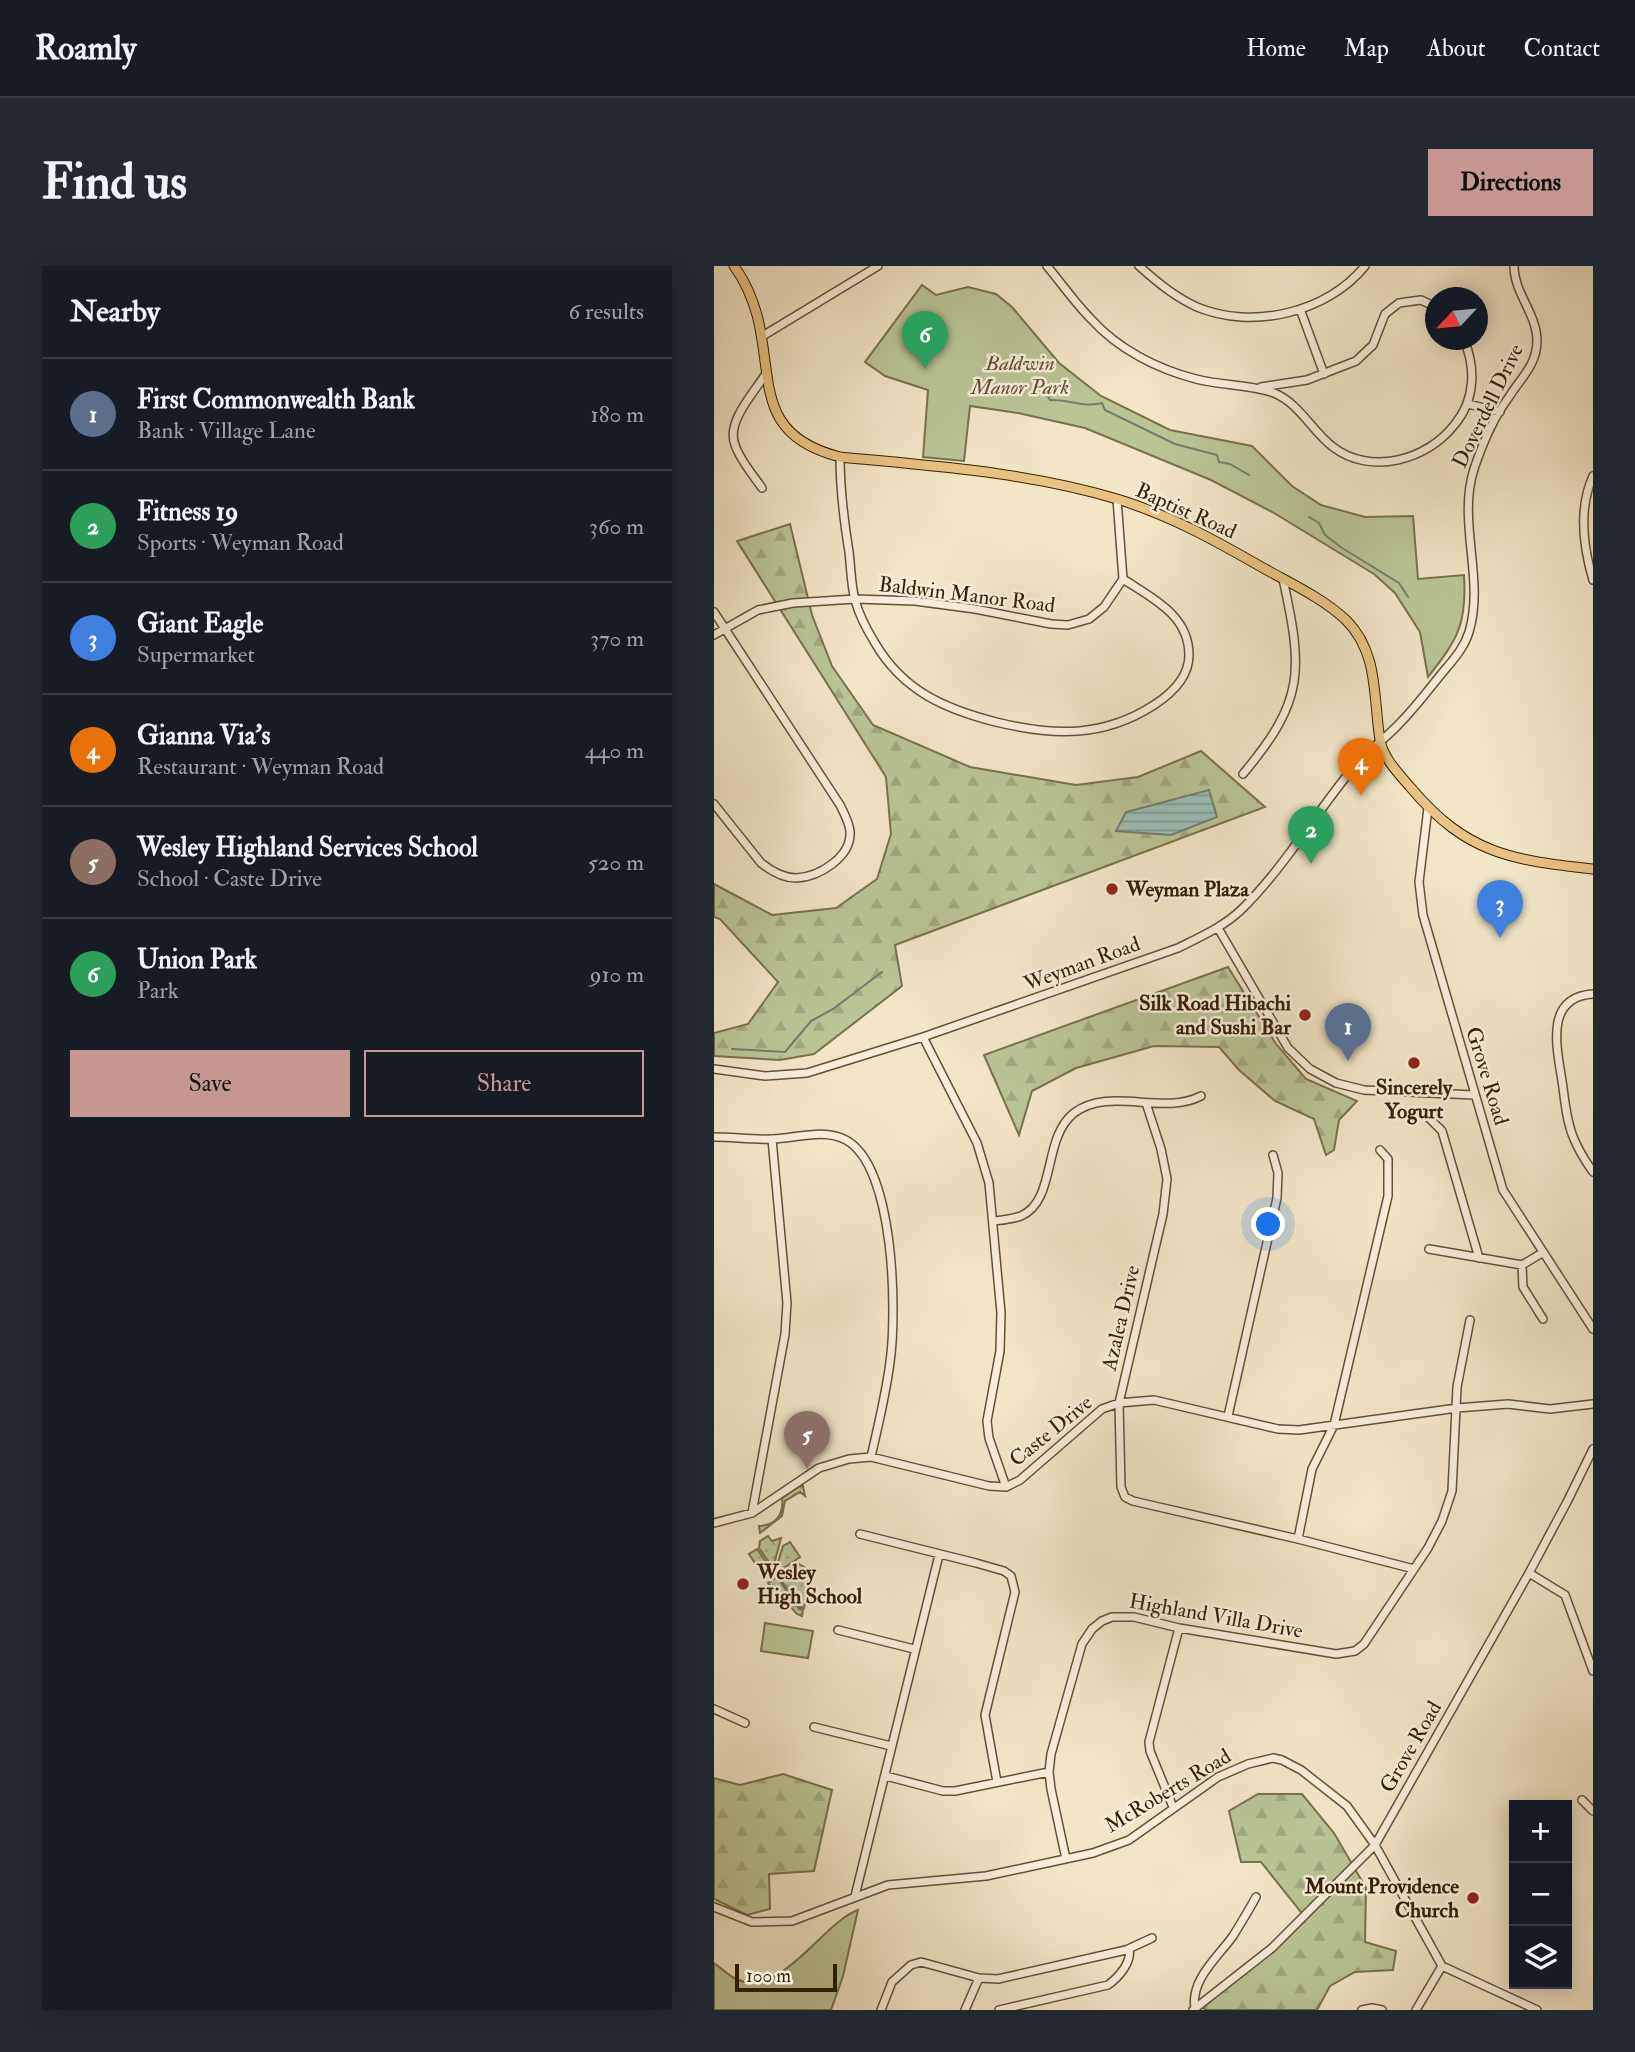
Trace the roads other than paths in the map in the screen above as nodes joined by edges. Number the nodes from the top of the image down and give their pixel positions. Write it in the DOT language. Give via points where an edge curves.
graph roads {
  1 [pos="734,266"];
  2 [pos="878,266"];
  3 [pos="1047,266"];
  4 [pos="1139,266"];
  5 [pos="1366,266"];
  6 [pos="1514,266"];
  7 [pos="1425,302"];
  8 [pos="1300,309"];
  9 [pos="761,337"];
  10 [pos="1466,350"];
  11 [pos="1324,374"];
  12 [pos="765,375"];
  13 [pos="1256,387"];
  14 [pos="1468,404"];
  15 [pos="1500,412"];
  16 [pos="840,457"];
  17 [pos="1593,476"];
  18 [pos="762,488"];
  19 [pos="1117,499"];
  20 [pos="1123,579"];
  21 [pos="1283,579"];
  22 [pos="1593,580"];
  23 [pos="855,599"];
  24 [pos="714,612"];
  25 [pos="725,628"];
  26 [pos="714,635"];
  27 [pos="1380,742"];
  28 [pos="1243,774"];
  29 [pos="714,804"];
  30 [pos="1428,808"];
  31 [pos="1593,869"];
  32 [pos="1218,928"];
  33 [pos="1593,994"];
  34 [pos="923,1037"];
  35 [pos="714,1069"];
  36 [pos="1474,1095"];
  37 [pos="1201,1096"];
  38 [pos="1146,1103"];
  39 [pos="1428,1117"];
  40 [pos="714,1137"];
  41 [pos="772,1139"];
  42 [pos="1380,1150"];
  43 [pos="1273,1155"];
  44 [pos="1593,1172"];
  45 [pos="994,1222"];
  46 [pos="1429,1249"];
  47 [pos="1542,1253"];
  48 [pos="1479,1258"];
  49 [pos="1522,1265"];
  50 [pos="1543,1319"];
  51 [pos="1470,1320"];
  52 [pos="1593,1329"];
  53 [pos="1119,1403"];
  54 [pos="1593,1404"];
  55 [pos="1457,1408"];
  56 [pos="1228,1416"];
  57 [pos="1334,1424"];
  58 [pos="1593,1449"];
  59 [pos="871,1457"];
  60 [pos="1006,1487"];
  61 [pos="752,1513"];
  62 [pos="714,1523"];
  63 [pos="860,1534"];
  64 [pos="1298,1539"];
  65 [pos="939,1555"];
  66 [pos="1414,1569"];
  67 [pos="1529,1573"];
  68 [pos="1179,1628"];
  69 [pos="838,1630"];
  70 [pos="914,1648"];
  71 [pos="1593,1671"];
  72 [pos="714,1709"];
  73 [pos="745,1723"];
  74 [pos="814,1727"];
  75 [pos="891,1746"];
  76 [pos="1049,1772"];
  77 [pos="886,1776"];
  78 [pos="997,1782"];
  79 [pos="1582,1800"];
  80 [pos="1173,1807"];
  81 [pos="1593,1811"];
  82 [pos="1375,1845"];
  83 [pos="1066,1859"];
  84 [pos="855,1896"];
  85 [pos="1256,1898"];
  86 [pos="714,1907"];
  87 [pos="1152,1938"];
  88 [pos="1129,1949"];
  89 [pos="1442,1966"];
  90 [pos="979,1978"];
  91 [pos="1194,2009"];
  92 [pos="881,2010"];
  93 [pos="965,2010"];
  94 [pos="999,2010"];
  95 [pos="1362,2010"];
  96 [pos="1382,2010"];
  97 [pos="1416,2010"];
  98 [pos="1537,2010"];
  1 -- 9 [label="main road, Baptist Road" via="753,302"];
  2 -- 9 [label="street"];
  3 -- 13 [label="street" via="1092,321 1148,361 1198,380"];
  4 -- 8 [label="street" via="1173,294 1213,313 1255,318"];
  5 -- 8 [label="street" via="1341,288"];
  6 -- 15 [label="street, Doverdell Drive" via="1537,343 1530,368"];
  7 -- 11 [label="street" via="1410,300 1390,308 1367,353"];
  8 -- 11 [label="street"];
  9 -- 12 [label="main road, Baptist Road"];
  10 -- 14 [label="street" via="1472,374"];
  11 -- 13 [label="street"];
  12 -- 16 [label="main road, Baptist Road" via="775,410 792,433 814,449"];
  12 -- 18 [label="street" via="736,421 733,437"];
  13 -- 14 [label="street" via="1289,402 1334,448 1379,462 1416,455 1439,443"];
  14 -- 15 [label="street"];
  15 -- 27 [label="street, Doverdell Drive" via="1469,491 1474,589 1469,632 1456,656"];
  16 -- 19 [label="main road, Baptist Road" via="996,472"];
  16 -- 23 [label="street"];
  17 -- 22 [label="street" via="1583,529"];
  19 -- 20 [label="street"];
  19 -- 21 [label="main road, Baptist Road" via="1219,542"];
  20 -- 23 [label="street, Baldwin Manor Road" via="1104,607 1089,619 1068,625 927,603"];
  20 -- 23 [label="street" via="1178,619 1188,645 1187,668 1178,685 1147,709 1094,730 1058,733 958,712 919,691 880,651"];
  21 -- 27 [label="main road, Baptist Road" via="1345,619 1362,642 1372,666"];
  21 -- 28 [label="street" via="1297,651 1293,690 1279,726"];
  23 -- 25 [label="street, Baldwin Manor Road" via="758,610"];
  24 -- 25 [label="street"];
  25 -- 26 [label="street, Baldwin Manor Road"];
  25 -- 29 [label="street" via="846,818 849,840 829,866 796,878 783,876 761,863"];
  27 -- 30 [label="main road, Baptist Road" via="1396,771"];
  27 -- 32 [label="street, Weyman Road" via="1351,770 1261,888"];
  30 -- 31 [label="main road, Baptist Road" via="1468,839 1498,854"];
  30 -- 36 [label="street, Grove Road" via="1419,882 1423,915"];
  32 -- 34 [label="street, Weyman Road" via="1178,948"];
  32 -- 36 [label="street" via="1288,1048 1310,1069 1336,1083 1364,1090"];
  33 -- 44 [label="street" via="1575,998 1564,1007 1555,1036 1573,1138"];
  34 -- 35 [label="street, Weyman Road" via="807,1073 765,1076"];
  34 -- 45 [label="street" via="977,1143"];
  36 -- 47 [label="street, Grove Road" via="1503,1190"];
  37 -- 38 [label="street" via="1187,1103"];
  38 -- 45 [label="street" via="1099,1102 1075,1113 1055,1140 1034,1206 1021,1216"];
  38 -- 53 [label="street, Azalea Drive" via="1167,1179"];
  39 -- 48 [label="street" via="1442,1130"];
  40 -- 41 [label="street"];
  41 -- 59 [label="street" via="829,1134 846,1139 868,1164 881,1194 894,1312 891,1362"];
  41 -- 61 [label="street" via="786,1334"];
  42 -- 57 [label="street" via="1388,1159 1388,1196"];
  43 -- 56 [label="street" via="1277,1198"];
  45 -- 60 [label="street" via="1000,1351 987,1421"];
  46 -- 48 [label="street"];
  47 -- 49 [label="street"];
  47 -- 52 [label="street, Grove Road"];
  48 -- 49 [label="street"];
  49 -- 50 [label="street" via="1522,1287"];
  51 -- 55 [label="street, Highland Villa Drive"];
  53 -- 56 [label="street, Caste Drive" via="1154,1401"];
  53 -- 60 [label="street, Caste Drive" via="1101,1409"];
  53 -- 64 [label="street, Azalea Drive" via="1125,1497"];
  54 -- 55 [label="street, Caste Drive" via="1550,1409 1508,1404"];
  55 -- 57 [label="street, Caste Drive"];
  55 -- 66 [label="street, Highland Villa Drive" via="1452,1491 1442,1521"];
  56 -- 57 [label="street, Caste Drive" via="1278,1429"];
  57 -- 64 [label="street" via="1312,1469"];
  58 -- 67 [label="street, Grove Road"];
  59 -- 60 [label="street, Caste Drive"];
  59 -- 61 [label="street, Caste Drive" via="819,1468"];
  61 -- 62 [label="street, Caste Drive"];
  63 -- 65 [label="street"];
  64 -- 66 [label="street, Azalea Drive"];
  65 -- 70 [label="street"];
  65 -- 78 [label="street" via="1004,1571 1014,1583 985,1715"];
  66 -- 68 [label="street, Highland Villa Drive" via="1374,1632 1355,1651 1336,1654"];
  67 -- 71 [label="street" via="1565,1595"];
  67 -- 82 [label="street, Grove Road"];
  68 -- 76 [label="street, Highland Villa Drive" via="1124,1616 1102,1621 1092,1629 1078,1657"];
  68 -- 80 [label="street" via="1149,1742"];
  69 -- 70 [label="street"];
  70 -- 75 [label="street"];
  72 -- 73 [label="street"];
  74 -- 75 [label="street"];
  75 -- 77 [label="street"];
  76 -- 78 [label="street"];
  76 -- 83 [label="street, Highland Villa Drive"];
  77 -- 78 [label="street" via="943,1791"];
  77 -- 84 [label="street"];
  79 -- 81 [label="street"];
  80 -- 82 [label="street, McRoberts Road" via="1218,1777 1273,1758 1301,1770 1339,1798"];
  80 -- 83 [label="street, McRoberts Road" via="1129,1840"];
  82 -- 89 [label="street, McRoberts Road"];
  82 -- 91 [label="street, Grove Road" via="1272,1948"];
  83 -- 84 [label="street, McRoberts Road" via="986,1876 901,1883"];
  84 -- 86 [label="street, McRoberts Road" via="809,1916 770,1923 746,1920"];
  85 -- 91 [label="street" via="1202,1977"];
  87 -- 88 [label="street"];
  88 -- 90 [label="street" via="998,1979"];
  88 -- 94 [label="street" via="1128,1961 1108,1985"];
  89 -- 97 [label="street"];
  89 -- 98 [label="street"];
  90 -- 92 [label="street" via="930,1963 911,1965 892,1982"];
  90 -- 93 [label="street"];
  95 -- 96 [label="street"];
}
